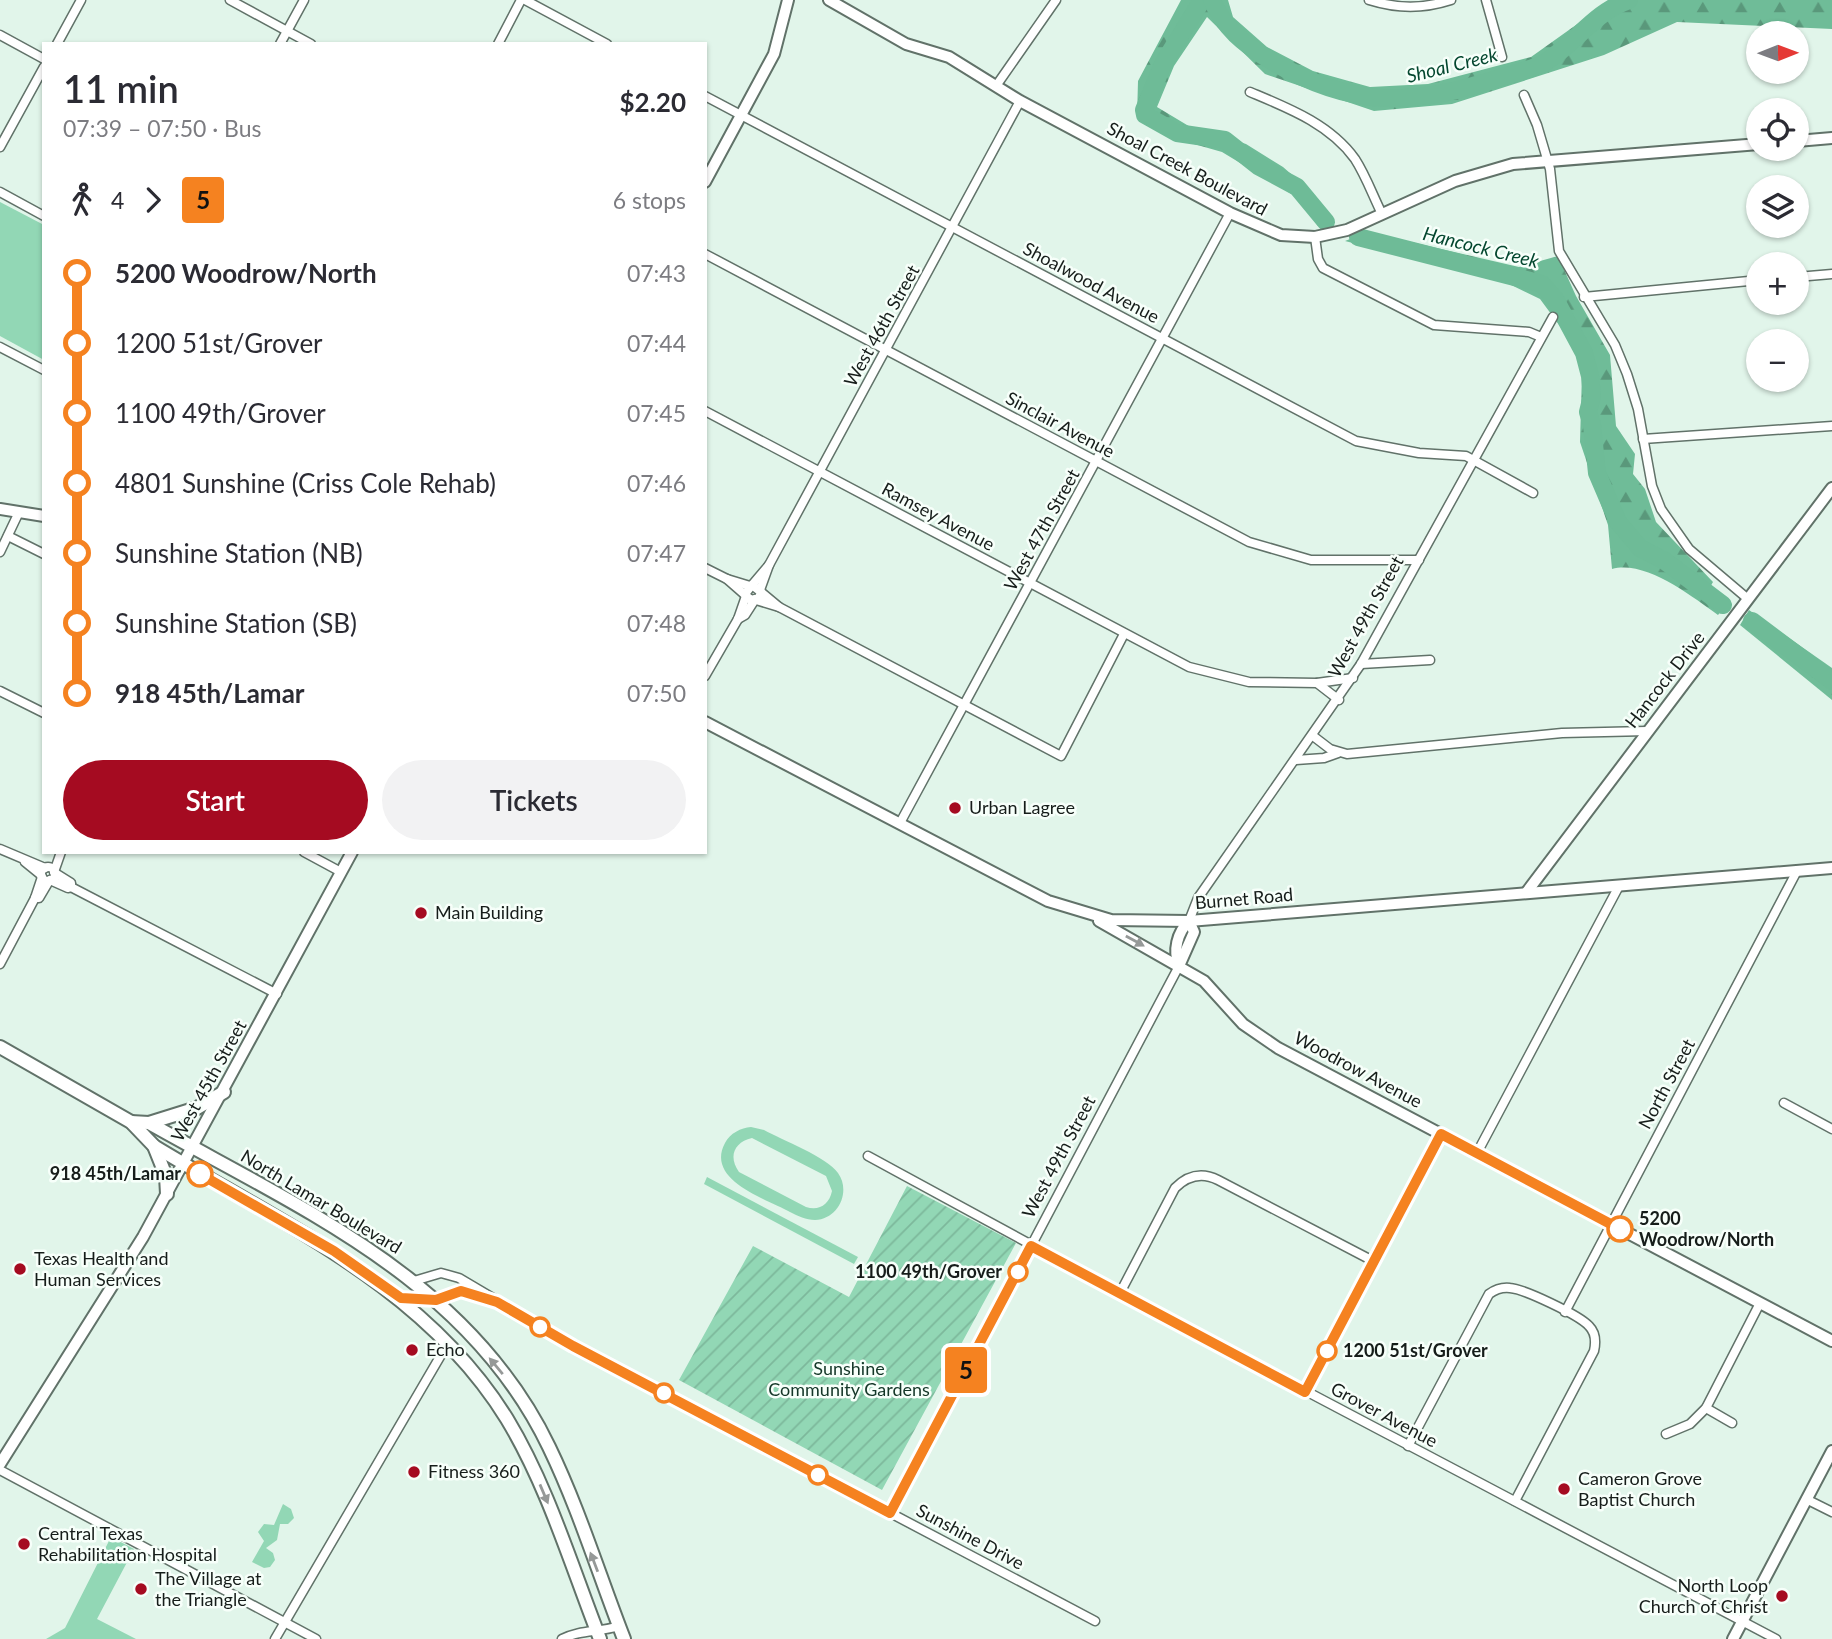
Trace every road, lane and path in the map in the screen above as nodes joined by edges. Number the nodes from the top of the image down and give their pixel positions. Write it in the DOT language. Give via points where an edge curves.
graph roads {
  1 [pos="81,0"];
  2 [pos="230,0"];
  3 [pos="304,0"];
  4 [pos="523,0"];
  5 [pos="788,0"];
  6 [pos="829,0"];
  7 [pos="1056,0"];
  8 [pos="1369,0"];
  9 [pos="1451,0"];
  10 [pos="1486,0"];
  11 [pos="287,31"];
  12 [pos="0,35"];
  13 [pos="58,42"];
  14 [pos="281,42"];
  15 [pos="307,42"];
  16 [pos="499,42"];
  17 [pos="603,42"];
  18 [pos="1502,57"];
  19 [pos="42,58"];
  20 [pos="42,71"];
  21 [pos="996,86"];
  22 [pos="1250,92"];
  23 [pos="1524,95"];
  24 [pos="707,97"];
  25 [pos="1020,101"];
  26 [pos="742,116"];
  27 [pos="1832,138"];
  28 [pos="1809,140"];
  29 [pos="1746,145"];
  30 [pos="0,146"];
  31 [pos="1547,160"];
  32 [pos="707,179"];
  33 [pos="0,192"];
  34 [pos="1230,213"];
  35 [pos="1382,214"];
  36 [pos="42,215"];
  37 [pos="953,229"];
  38 [pos="1315,237"];
  39 [pos="707,255"];
  40 [pos="1832,274"];
  41 [pos="1809,276"];
  42 [pos="1746,281"];
  43 [pos="1584,296"];
  44 [pos="1553,317"];
  45 [pos="1541,337"];
  46 [pos="1164,339"];
  47 [pos="0,346"];
  48 [pos="887,351"];
  49 [pos="42,369"];
  50 [pos="707,412"];
  51 [pos="1832,426"];
  52 [pos="1643,439"];
  53 [pos="1474,461"];
  54 [pos="1097,462"];
  55 [pos="820,471"];
  56 [pos="1832,488"];
  57 [pos="1533,493"];
  58 [pos="0,509"];
  59 [pos="19,512"];
  60 [pos="42,516"];
  61 [pos="8,536"];
  62 [pos="0,552"];
  63 [pos="42,553"];
  64 [pos="1419,561"];
  65 [pos="707,569"];
  66 [pos="1031,584"];
  67 [pos="753,593"];
  68 [pos="1748,599"];
  69 [pos="1124,634"];
  70 [pos="1430,660"];
  71 [pos="1362,664"];
  72 [pos="707,673"];
  73 [pos="1353,678"];
  74 [pos="1317,683"];
  75 [pos="0,691"];
  76 [pos="1339,700"];
  77 [pos="964,704"];
  78 [pos="42,712"];
  79 [pos="707,723"];
  80 [pos="1647,731"];
  81 [pos="1313,736"];
  82 [pos="1338,752"];
  83 [pos="1296,760"];
  84 [pos="900,823"];
  85 [pos="0,849"];
  86 [pos="58,854"];
  87 [pos="308,854"];
  88 [pos="351,854"];
  89 [pos="1832,868"];
  90 [pos="1797,871"];
  91 [pos="341,872"];
  92 [pos="48,874"];
  93 [pos="1619,886"];
  94 [pos="1526,893"];
  95 [pos="1090,916"];
  96 [pos="1189,921"];
  97 [pos="0,964"];
  98 [pos="1179,966"];
  99 [pos="276,994"];
  100 [pos="0,1046"];
  101 [pos="224,1092"];
  102 [pos="1784,1103"];
  103 [pos="131,1122"];
  104 [pos="149,1123"];
  105 [pos="1832,1129"];
  106 [pos="1441,1134"];
  107 [pos="154,1146"];
  108 [pos="193,1148"];
  109 [pos="1477,1153"];
  110 [pos="868,1156"];
  111 [pos="184,1164"];
  112 [pos="167,1194"];
  113 [pos="1612,1224"];
  114 [pos="1031,1246"];
  115 [pos="1375,1262"];
  116 [pos="414,1280"];
  117 [pos="1120,1293"];
  118 [pos="401,1298"];
  119 [pos="436,1300"];
  120 [pos="497,1302"];
  121 [pos="1760,1303"];
  122 [pos="1565,1312"];
  123 [pos="1832,1341"];
  124 [pos="449,1347"];
  125 [pos="1305,1392"];
  126 [pos="1706,1409"];
  127 [pos="535,1423"];
  128 [pos="1732,1423"];
  129 [pos="514,1433"];
  130 [pos="1666,1434"];
  131 [pos="1408,1446"];
  132 [pos="1832,1451"];
  133 [pos="0,1464"];
  134 [pos="0,1470"];
  135 [pos="1806,1499"];
  136 [pos="1515,1501"];
  137 [pos="1832,1512"];
  138 [pos="890,1513"];
  139 [pos="286,1621"];
  140 [pos="1095,1622"];
  141 [pos="1742,1622"];
  142 [pos="619,1626"];
  143 [pos="597,1637"];
  144 [pos="275,1639"];
  145 [pos="316,1639"];
  146 [pos="562,1639"];
  147 [pos="624,1639"];
  148 [pos="1733,1639"];
  149 [pos="1776,1639"];
  1 -- 13 [label="street"];
  2 -- 11 [label="street"];
  3 -- 11 [label="street"];
  4 -- 16 [label="street"];
  4 -- 17 [label="street"];
  5 -- 26 [label="street" via="774,54"];
  6 -- 21 [label="street, Shoal Creek Boulevard" via="906,44 949,57"];
  7 -- 21 [label="street"];
  8 -- 9 [label="street" via="1403,8"];
  10 -- 18 [label="street"];
  11 -- 14 [label="street"];
  11 -- 15 [label="street"];
  12 -- 19 [label="street"];
  20 -- 30 [label="street"];
  21 -- 25 [label="street, Shoal Creek Boulevard"];
  22 -- 35 [label="street" via="1297,113 1341,142 1356,161"];
  23 -- 31 [label="street"];
  24 -- 26 [label="street, Shoalwood Avenue"];
  25 -- 34 [label="street, Shoal Creek Boulevard"];
  25 -- 37 [label="street, West 46th Street"];
  26 -- 32 [label="street"];
  26 -- 37 [label="street, Shoalwood Avenue"];
  27 -- 28 [label="street"];
  29 -- 31 [label="street, Shoal Creek Boulevard"];
  31 -- 35 [label="street, Shoal Creek Boulevard" via="1479,173"];
  31 -- 43 [label="street" via="1559,251"];
  33 -- 36 [label="street"];
  34 -- 38 [label="street, Shoal Creek Boulevard" via="1281,235"];
  34 -- 46 [label="street, West 47th Street"];
  35 -- 38 [label="street, Shoal Creek Boulevard" via="1347,230"];
  37 -- 46 [label="street, Shoalwood Avenue"];
  37 -- 48 [label="street, West 46th Street"];
  38 -- 45 [label="street" via="1323,268 1434,326 1529,332"];
  39 -- 48 [label="street, Sinclair Avenue"];
  40 -- 41 [label="street"];
  42 -- 43 [label="street"];
  43 -- 52 [label="street" via="1615,345 1638,409"];
  44 -- 45 [label="street, West 49th Street"];
  45 -- 53 [label="street, West 49th Street"];
  46 -- 53 [label="street, Shoalwood Avenue" via="1356,441 1466,456"];
  46 -- 54 [label="street, West 47th Street"];
  47 -- 49 [label="street"];
  48 -- 54 [label="street, Sinclair Avenue"];
  48 -- 55 [label="street, West 46th Street"];
  50 -- 55 [label="street, Ramsey Avenue"];
  51 -- 52 [label="street"];
  52 -- 68 [label="street" via="1652,486 1671,525 1710,570"];
  53 -- 57 [label="street, Shoalwood Avenue"];
  53 -- 64 [label="street, West 49th Street"];
  54 -- 64 [label="street, Sinclair Avenue" via="1272,551 1332,561"];
  54 -- 66 [label="street, West 47th Street"];
  55 -- 66 [label="street, Ramsey Avenue"];
  55 -- 67 [label="street, West 46th Street"];
  56 -- 68 [label="street, Hancock Drive"];
  58 -- 59 [label="street"];
  59 -- 60 [label="street"];
  59 -- 61 [label="street"];
  61 -- 62 [label="street"];
  61 -- 63 [label="street"];
  64 -- 71 [label="street, West 49th Street"];
  65 -- 67 [label="street"];
  66 -- 69 [label="street, Ramsey Avenue"];
  66 -- 77 [label="street, West 47th Street"];
  67 -- 72 [label="street, West 46th Street"];
  67 -- 77 [label="street" via="776,601 779,607"];
  68 -- 80 [label="street, Hancock Drive"];
  69 -- 74 [label="street, Ramsey Avenue" via="1215,676 1269,685"];
  69 -- 77 [label="street" via="1061,756"];
  70 -- 71 [label="street"];
  71 -- 73 [label="street, West 49th Street"];
  73 -- 74 [label="street, Ramsey Avenue"];
  73 -- 76 [label="street, West 49th Street"];
  74 -- 76 [label="street"];
  75 -- 78 [label="street"];
  76 -- 81 [label="street, West 49th Street"];
  77 -- 84 [label="street, West 47th Street"];
  79 -- 84 [label="street, Burnet Road"];
  80 -- 82 [label="street" via="1562,733"];
  80 -- 94 [label="street, Hancock Drive"];
  81 -- 82 [label="street"];
  81 -- 83 [label="street, West 49th Street"];
  82 -- 83 [label="street"];
  83 -- 96 [label="street, West 49th Street" via="1198,898"];
  84 -- 95 [label="street, Burnet Road" via="1048,901"];
  85 -- 92 [label="street"];
  86 -- 92 [label="street"];
  87 -- 91 [label="street"];
  88 -- 91 [label="street, West 45th Street"];
  89 -- 90 [label="street, Burnet Road"];
  90 -- 93 [label="street, Burnet Road"];
  90 -- 113 [label="street, North Street"];
  91 -- 99 [label="street, West 45th Street"];
  92 -- 97 [label="street"];
  92 -- 99 [label="street"];
  93 -- 94 [label="street, Burnet Road"];
  93 -- 109 [label="street"];
  94 -- 96 [label="street, Burnet Road"];
  95 -- 96 [label="street, Burnet Road" via="1132,922"];
  95 -- 98 [label="street, Woodrow Avenue, one-way"];
  96 -- 98 [label="street, West 49th Street" via="1194,932"];
  98 -- 106 [label="street, Woodrow Avenue" via="1204,981 1243,1024 1278,1048"];
  98 -- 114 [label="street, West 49th Street"];
  99 -- 101 [label="street, West 45th Street"];
  100 -- 103 [label="main road, North Lamar Boulevard"];
  101 -- 104 [label="main road" via="197,1108"];
  101 -- 108 [label="street, West 45th Street"];
  102 -- 105 [label="street"];
  103 -- 104 [label="main road, North Lamar Boulevard"];
  103 -- 107 [label="main road, North Lamar Boulevard"];
  104 -- 108 [label="main road, North Lamar Boulevard"];
  106 -- 109 [label="street, Woodrow Avenue"];
  106 -- 115 [label="street"];
  107 -- 111 [label="main road, North Lamar Boulevard"];
  107 -- 112 [label="main road" via="166,1176"];
  108 -- 111 [label="street, West 45th Street"];
  108 -- 116 [label="main road, North Lamar Boulevard" via="373,1250"];
  109 -- 113 [label="street, Woodrow Avenue"];
  110 -- 114 [label="street, Grover Avenue"];
  111 -- 112 [label="street, West 45th Street"];
  111 -- 118 [label="main road, North Lamar Boulevard" via="334,1251"];
  112 -- 133 [label="street, West 45th Street"];
  113 -- 121 [label="street, Woodrow Avenue"];
  113 -- 122 [label="street, North Street"];
  114 -- 117 [label="street, Grover Avenue"];
  114 -- 138 [label="street, West 49th Street"];
  115 -- 117 [label="street" via="1212,1177 1191,1177 1172,1194"];
  115 -- 125 [label="street"];
  116 -- 119 [label="main road, North Lamar Boulevard"];
  116 -- 120 [label="street, Sunshine Drive" via="447,1274"];
  117 -- 125 [label="street, Grover Avenue"];
  118 -- 119 [label="main road"];
  118 -- 124 [label="main road, North Lamar Boulevard"];
  119 -- 120 [label="street, Sunshine Drive" via="461,1291"];
  127 -- 119 [label="main road, North Lamar Boulevard, one-way" via="502,1372"];
  120 -- 138 [label="street, Sunshine Drive"];
  121 -- 123 [label="street, Woodrow Avenue"];
  121 -- 126 [label="street"];
  122 -- 131 [label="street" via="1514,1288 1489,1294"];
  122 -- 136 [label="street" via="1591,1328 1595,1339 1592,1356"];
  124 -- 129 [label="main road, North Lamar Boulevard" via="469,1365"];
  124 -- 139 [label="street"];
  125 -- 131 [label="street, Grover Avenue"];
  126 -- 128 [label="street"];
  126 -- 130 [label="street" via="1690,1424"];
  127 -- 129 [label="main road"];
  142 -- 127 [label="main road, North Lamar Boulevard, one-way" via="563,1479"];
  129 -- 143 [label="main road, North Lamar Boulevard, one-way" via="552,1513"];
  131 -- 136 [label="street, Grover Avenue"];
  132 -- 135 [label="street"];
  134 -- 139 [label="street"];
  135 -- 137 [label="street"];
  135 -- 141 [label="street"];
  136 -- 141 [label="street, Grover Avenue"];
  138 -- 140 [label="street, Sunshine Drive"];
  139 -- 144 [label="street"];
  139 -- 145 [label="street"];
  141 -- 148 [label="street"];
  141 -- 149 [label="street, Grover Avenue"];
  142 -- 143 [label="street"];
  142 -- 147 [label="main road, North Lamar Boulevard"];
  143 -- 146 [label="street" via="579,1630"];
}
